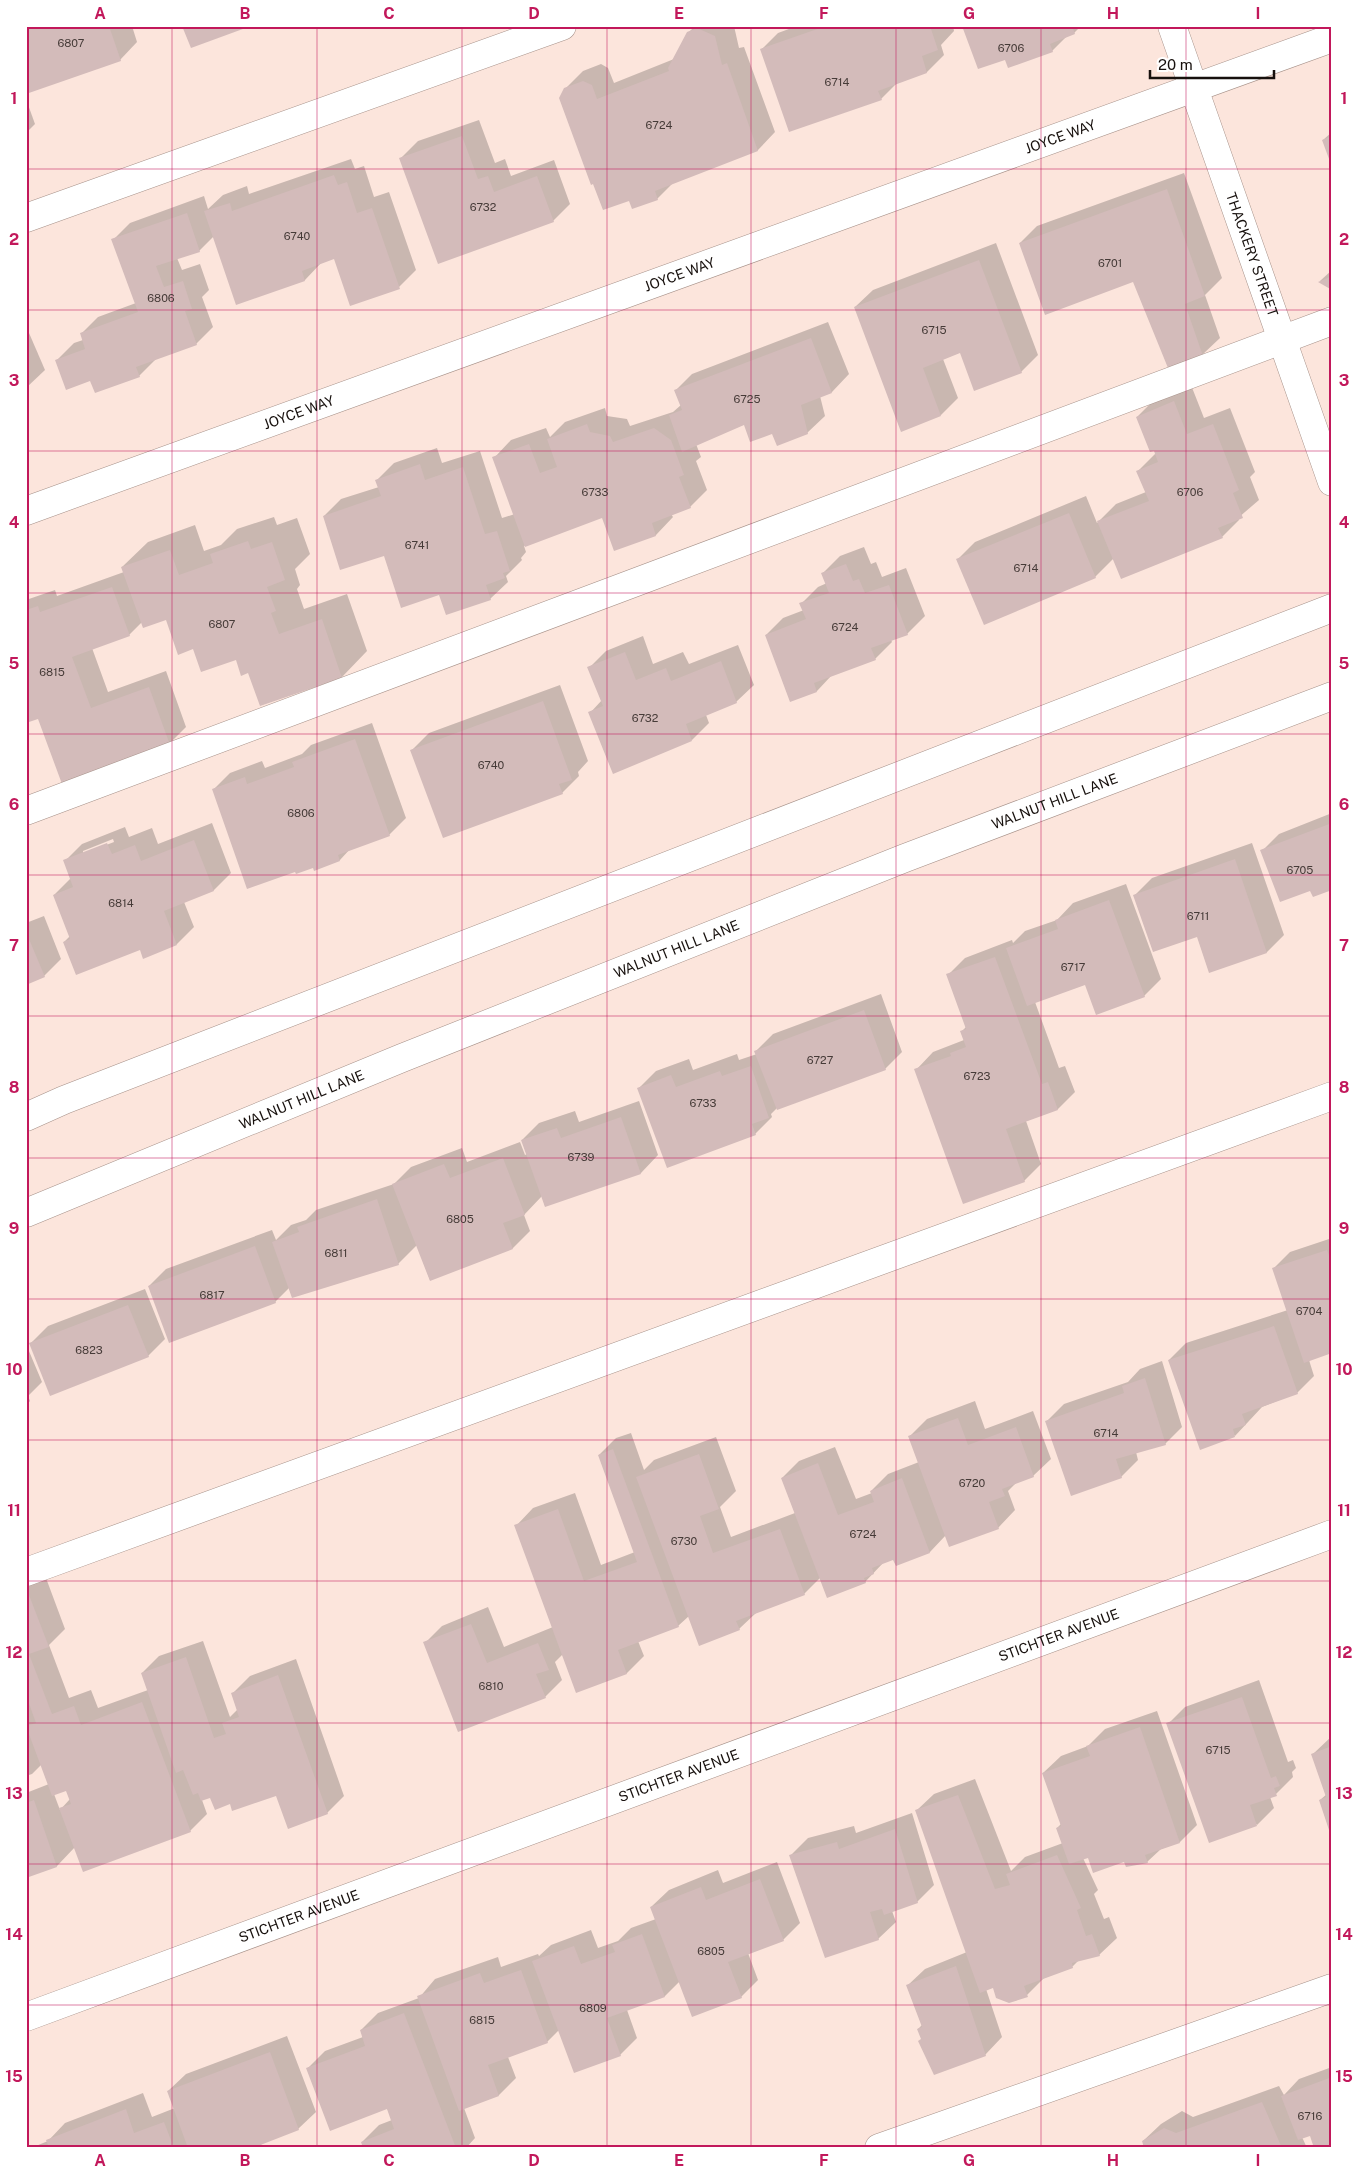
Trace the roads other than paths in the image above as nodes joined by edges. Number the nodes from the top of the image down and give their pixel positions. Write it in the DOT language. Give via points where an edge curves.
graph roads {
  1 [pos="562,26"];
  2 [pos="1172,26"];
  3 [pos="1332,38"];
  4 [pos="1193,88"];
  5 [pos="26,218"];
  6 [pos="1332,321"];
  7 [pos="1282,339"];
  8 [pos="1332,482"];
  9 [pos="26,511"];
  10 [pos="1332,608"];
  11 [pos="1332,696"];
  12 [pos="26,811"];
  13 [pos="1332,1096"];
  14 [pos="26,1117"];
  15 [pos="26,1213"];
  16 [pos="1332,1534"];
  17 [pos="26,1572"];
  18 [pos="1332,1988"];
  19 [pos="26,2017"];
  20 [pos="879,2148"];
  1 -- 5 [label="street"];
  2 -- 4 [label="street, THACKERY STREET"];
  3 -- 4 [label="street, JOYCE WAY"];
  4 -- 7 [label="street, THACKERY STREET"];
  4 -- 9 [label="street, JOYCE WAY"];
  6 -- 7 [label="street"];
  7 -- 8 [label="street, THACKERY STREET"];
  7 -- 12 [label="street"];
  10 -- 14 [label="street"];
  11 -- 15 [label="street, WALNUT HILL LANE" via="896,861 402,1058"];
  13 -- 17 [label="street"];
  16 -- 19 [label="street, STICHTER AVENUE"];
  18 -- 20 [label="street"];
}
